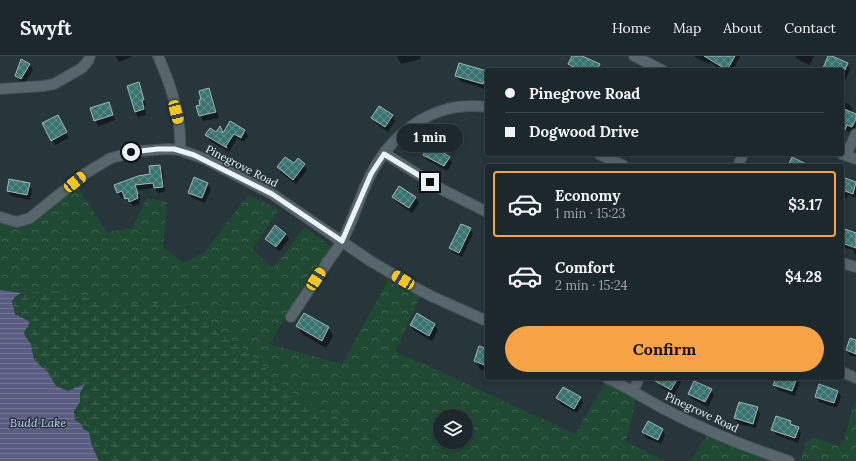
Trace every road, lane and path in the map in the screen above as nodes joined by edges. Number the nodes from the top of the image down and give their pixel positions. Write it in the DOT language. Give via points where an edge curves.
graph roads {
  1 [pos="90,56"];
  2 [pos="158,56"];
  3 [pos="634,56"];
  4 [pos="658,68"];
  5 [pos="0,89"];
  6 [pos="485,107"];
  7 [pos="856,134"];
  8 [pos="180,150"];
  9 [pos="384,154"];
  10 [pos="603,156"];
  11 [pos="848,156"];
  12 [pos="620,164"];
  13 [pos="485,211"];
  14 [pos="0,217"];
  15 [pos="342,241"];
  16 [pos="844,264"];
  17 [pos="856,268"];
  18 [pos="291,317"];
  19 [pos="485,320"];
  20 [pos="844,373"];
  21 [pos="856,378"];
  22 [pos="611,380"];
  23 [pos="638,380"];
  24 [pos="633,391"];
  25 [pos="789,461"];
  1 -- 5 [label="street" via="82,68 54,84"];
  2 -- 8 [label="street" via="180,125"];
  3 -- 4 [label="street"];
  6 -- 9 [label="street" via="462,107 426,116 398,136"];
  7 -- 11 [label="street"];
  8 -- 14 [label="street, Pinegrove Road" via="139,151 111,158 86,173 30,218 17,222"];
  8 -- 15 [label="street, Pinegrove Road" via="205,159 272,194"];
  9 -- 13 [label="street" via="443,190"];
  9 -- 15 [label="street" via="371,174"];
  10 -- 12 [label="street"];
  15 -- 18 [label="street"];
  15 -- 19 [label="street, Pinegrove Road" via="414,287"];
  16 -- 17 [label="street"];
  20 -- 21 [label="street"];
  22 -- 24 [label="street, Pinegrove Road"];
  23 -- 24 [label="street"];
  24 -- 25 [label="street, Pinegrove Road" via="703,428"];
}
